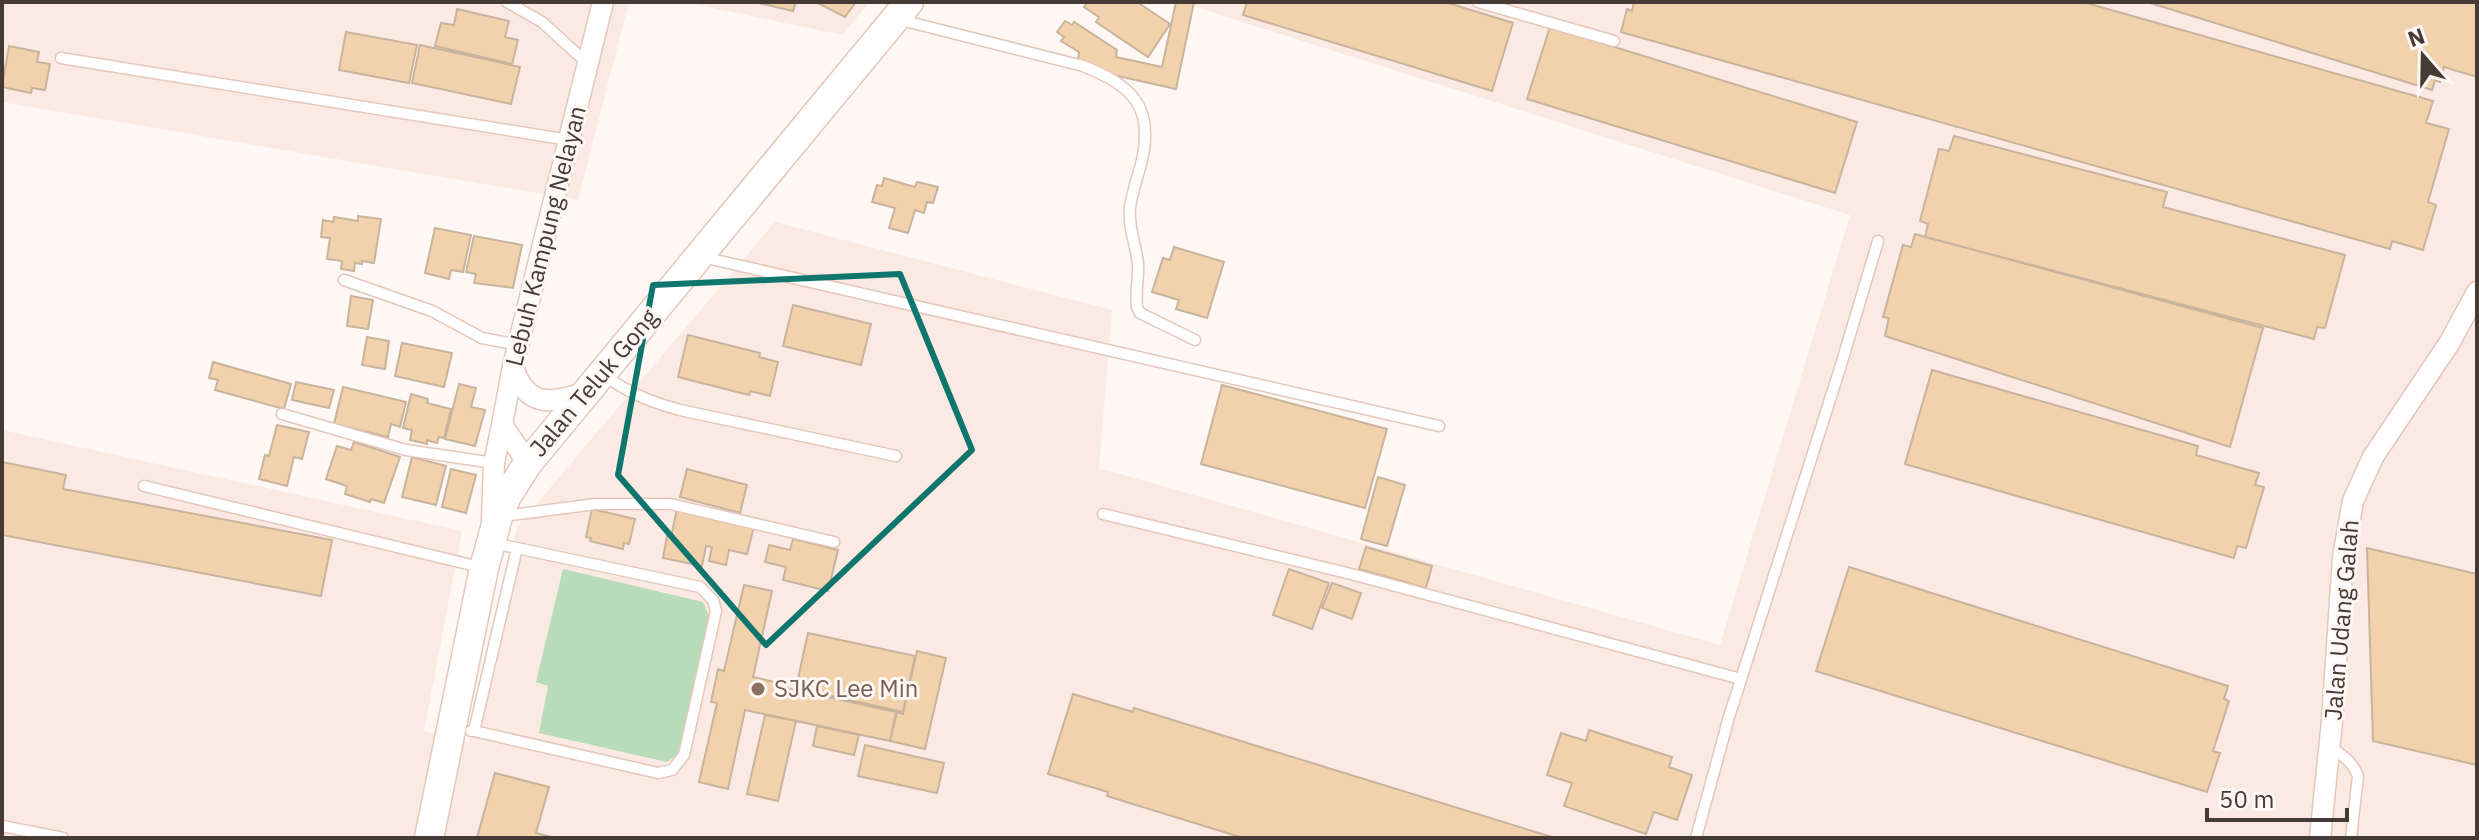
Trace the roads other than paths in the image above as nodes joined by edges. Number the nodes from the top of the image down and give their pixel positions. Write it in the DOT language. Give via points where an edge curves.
graph roads {
  1 [pos="507,2"];
  2 [pos="603,2"];
  3 [pos="1478,2"];
  4 [pos="902,10"];
  5 [pos="1614,41"];
  6 [pos="61,58"];
  7 [pos="588,64"];
  8 [pos="569,140"];
  9 [pos="1878,241"];
  10 [pos="700,256"];
  11 [pos="344,280"];
  12 [pos="2477,292"];
  13 [pos="1195,340"];
  14 [pos="518,345"];
  15 [pos="513,366"];
  16 [pos="596,382"];
  17 [pos="282,414"];
  18 [pos="502,425"];
  19 [pos="1439,426"];
  20 [pos="896,456"];
  21 [pos="494,463"];
  22 [pos="528,463"];
  23 [pos="144,486"];
  24 [pos="1103,514"];
  25 [pos="496,542"];
  26 [pos="834,542"];
  27 [pos="1741,679"];
  28 [pos="463,730"];
  29 [pos="2330,747"];
  30 [pos="2,826"];
  31 [pos="63,838"];
  32 [pos="429,838"];
  33 [pos="1696,838"];
  34 [pos="2320,838"];
  35 [pos="2351,838"];
  1 -- 7 [label="lane" via="542,22"];
  2 -- 7 [label="street, Lebuh Kampung Nelayan"];
  3 -- 5 [label="lane"];
  4 -- 10 [label="street, Jalan Teluk Gong"];
  4 -- 13 [label="lane" via="1017,51 1083,66 1131,93 1140,106 1145,132 1129,219 1138,261 1137,307"];
  6 -- 8 [label="lane"];
  7 -- 8 [label="street, Lebuh Kampung Nelayan"];
  8 -- 14 [label="street, Lebuh Kampung Nelayan"];
  9 -- 27 [label="lane"];
  10 -- 16 [label="street, Jalan Teluk Gong"];
  10 -- 19 [label="lane"];
  11 -- 14 [label="lane" via="432,311 482,338"];
  12 -- 29 [label="street, Jalan Udang Galah" via="2373,457 2353,501 2343,557"];
  14 -- 15 [label="street, Lebuh Kampung Nelayan"];
  15 -- 16 [label="street" via="522,388 537,399 555,401"];
  15 -- 18 [label="street, Lebuh Kampung Nelayan"];
  16 -- 20 [label="lane" via="669,407"];
  16 -- 22 [label="street, Jalan Teluk Gong"];
  17 -- 21 [label="lane" via="406,450"];
  18 -- 21 [label="street, Lebuh Kampung Nelayan"];
  18 -- 22 [label="street"];
  21 -- 25 [label="street, Lebuh Kampung Nelayan"];
  22 -- 25 [label="street, Jalan Teluk Gong" via="507,496"];
  23 -- 25 [label="lane"];
  24 -- 27 [label="lane" via="1351,574"];
  25 -- 26 [label="lane" via="595,504 670,504"];
  25 -- 28 [label="street, Jalan Teluk Gong"];
  25 -- 28 [label="lane"];
  25 -- 28 [label="lane" via="700,587 716,611 687,744 677,766 667,773"];
  27 -- 33 [label="lane"];
  28 -- 32 [label="street, Jalan Teluk Gong"];
  29 -- 34 [label="street, Jalan Udang Galah"];
  29 -- 35 [label="lane" via="2348,758 2358,776"];
  30 -- 31 [label="lane"];
}
